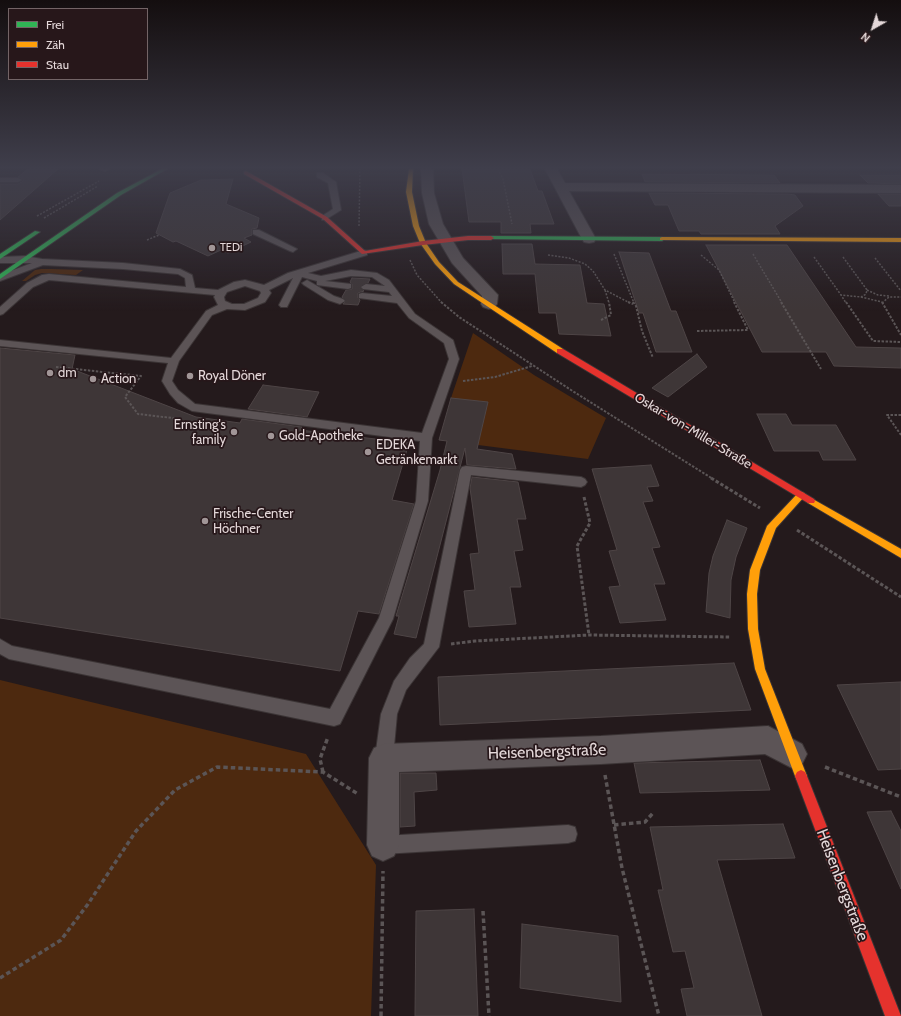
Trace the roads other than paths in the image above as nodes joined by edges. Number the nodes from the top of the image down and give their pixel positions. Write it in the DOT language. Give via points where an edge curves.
graph roads {
  1 [pos="87,216"];
  2 [pos="322,216"];
  3 [pos="414,216"];
  4 [pos="435,216"];
  5 [pos="577,216"];
  6 [pos="325,218"];
  7 [pos="43,223"];
  8 [pos="256,232"];
  9 [pos="589,239"];
  10 [pos="445,240"];
  11 [pos="901,240"];
  12 [pos="423,243"];
  13 [pos="293,249"];
  14 [pos="364,253"];
  15 [pos="0,257"];
  16 [pos="25,259"];
  17 [pos="0,260"];
  18 [pos="42,262"];
  19 [pos="0,278"];
  20 [pos="300,279"];
  21 [pos="389,286"];
  22 [pos="264,289"];
  23 [pos="191,290"];
  24 [pos="364,292"];
  25 [pos="220,293"];
  26 [pos="400,300"];
  27 [pos="489,304"];
  28 [pos="284,305"];
  29 [pos="225,306"];
  30 [pos="380,306"];
  31 [pos="0,312"];
  32 [pos="0,342"];
  33 [pos="174,361"];
  34 [pos="426,438"];
  35 [pos="581,482"];
  36 [pos="801,495"];
  37 [pos="901,554"];
  38 [pos="0,646"];
  39 [pos="792,754"];
  40 [pos="384,758"];
  41 [pos="568,834"];
  42 [pos="383,845"];
  43 [pos="892,1016"];
  1 -- 16 [label="street"];
  2 -- 6 [label="street"];
  3 -- 12 [label="street, Oskar-von-Miller-Straße"];
  4 -- 10 [label="street"];
  5 -- 9 [label="street"];
  6 -- 14 [label="street"];
  7 -- 15 [label="street"];
  8 -- 13 [label="lane"];
  9 -- 10 [label="street"];
  9 -- 11 [label="street"];
  10 -- 12 [label="street"];
  10 -- 27 [label="street" via="456,260 490,296"];
  12 -- 14 [label="street"];
  12 -- 27 [label="street, Oskar-von-Miller-Straße" via="456,283"];
  14 -- 20 [label="lane"];
  16 -- 17 [label="lane"];
  16 -- 18 [label="lane"];
  16 -- 19 [label="street"];
  18 -- 19 [label="lane"];
  18 -- 23 [label="lane" via="180,272 189,277"];
  20 -- 20 [label="lane" via="333,284 346,290 320,292"];
  20 -- 21 [label="lane" via="351,273 381,278"];
  20 -- 22 [label="lane"];
  20 -- 28 [label="lane"];
  21 -- 24 [label="lane"];
  21 -- 26 [label="lane"];
  22 -- 25 [label="lane" via="245,283 229,287"];
  22 -- 29 [label="lane" via="265,296 252,306"];
  23 -- 25 [label="lane"];
  23 -- 31 [label="lane" via="49,277 30,285"];
  24 -- 26 [label="lane"];
  24 -- 30 [label="lane"];
  25 -- 29 [label="lane" via="219,299"];
  26 -- 34 [label="lane" via="412,316 449,342 454,359"];
  27 -- 36 [label="street, Oskar-von-Miller-Straße" via="582,365"];
  29 -- 33 [label="lane" via="209,313"];
  32 -- 33 [label="lane"];
  33 -- 34 [label="lane" via="168,381 174,392 192,407"];
  34 -- 38 [label="lane" via="422,501 386,619 334,718 9,652"];
  35 -- 40 [label="lane" via="466,470 431,647 400,686 389,714"];
  36 -- 37 [label="street, Oskar-von-Miller-Straße"];
  36 -- 39 [label="street, Heisenbergstraße" via="778,518 763,547 755,570 752,594 760,668"];
  39 -- 40 [label="street, Heisenbergstraße" via="768,740 601,750"];
  39 -- 43 [label="street, Heisenbergstraße"];
  40 -- 42 [label="street"];
  41 -- 42 [label="lane"];
}
